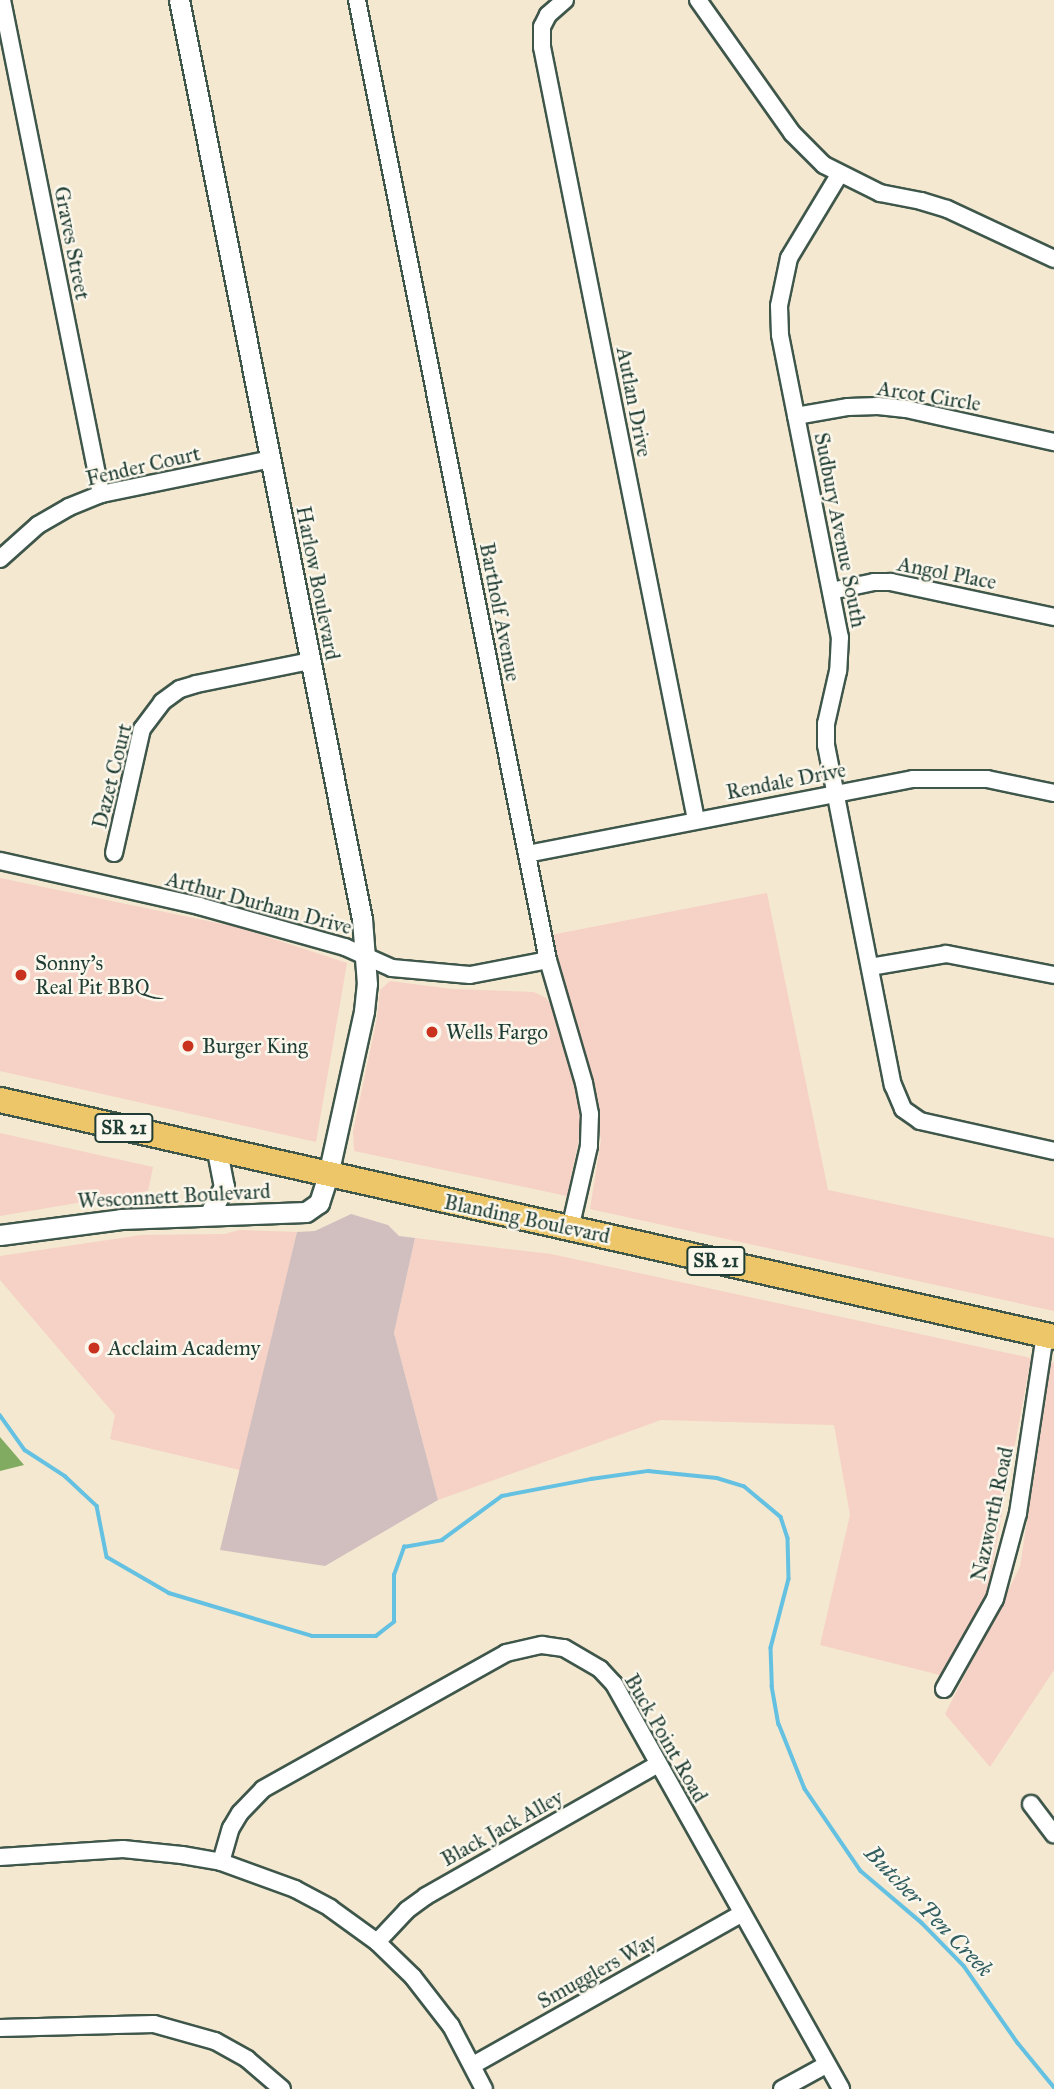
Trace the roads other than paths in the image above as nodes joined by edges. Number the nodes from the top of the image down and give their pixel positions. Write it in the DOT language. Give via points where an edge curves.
graph roads {
  1 [pos="2,0"];
  2 [pos="179,0"];
  3 [pos="357,0"];
  4 [pos="565,0"];
  5 [pos="698,0"];
  6 [pos="4,33"];
  7 [pos="839,175"];
  8 [pos="1054,259"];
  9 [pos="796,416"];
  10 [pos="1054,442"];
  11 [pos="271,460"];
  12 [pos="101,494"];
  13 [pos="0,559"];
  14 [pos="831,591"];
  15 [pos="1054,617"];
  16 [pos="310,661"];
  17 [pos="835,792"];
  18 [pos="1054,793"];
  19 [pos="696,820"];
  20 [pos="114,853"];
  21 [pos="527,854"];
  22 [pos="0,862"];
  23 [pos="366,956"];
  24 [pos="548,960"];
  25 [pos="870,967"];
  26 [pos="1054,975"];
  27 [pos="0,1100"];
  28 [pos="218,1150"];
  29 [pos="1054,1151"];
  30 [pos="328,1175"];
  31 [pos="210,1213"];
  32 [pos="570,1229"];
  33 [pos="0,1235"];
  34 [pos="1049,1336"];
  35 [pos="944,1689"];
  36 [pos="657,1765"];
  37 [pos="1031,1804"];
  38 [pos="1054,1834"];
  39 [pos="0,1857"];
  40 [pos="221,1862"];
  41 [pos="741,1914"];
  42 [pos="377,1942"];
  43 [pos="0,2028"];
  44 [pos="826,2064"];
  45 [pos="473,2065"];
  46 [pos="282,2089"];
  47 [pos="484,2089"];
  48 [pos="782,2089"];
  49 [pos="841,2089"];
  1 -- 6 [label="street, Graves Street"];
  2 -- 11 [label="street, Harlow Boulevard"];
  3 -- 21 [label="street, Bartholf Avenue"];
  4 -- 19 [label="street, Autlan Drive" via="542,27 542,47"];
  5 -- 7 [label="street" via="792,133"];
  6 -- 12 [label="street, Graves Street"];
  7 -- 8 [label="street" via="880,193 947,209"];
  7 -- 9 [label="street, Sudbury Avenue South" via="798,240 783,281 780,335"];
  9 -- 10 [label="street, Arcot Circle" via="878,406"];
  9 -- 14 [label="street, Sudbury Avenue South"];
  11 -- 12 [label="street, Fender Court"];
  11 -- 16 [label="street, Harlow Boulevard"];
  12 -- 13 [label="street, Fender Court" via="38,525"];
  14 -- 15 [label="street, Angol Place" via="891,582"];
  14 -- 17 [label="street, Sudbury Avenue South" via="840,645 826,724"];
  16 -- 20 [label="street, Dazet Court" via="196,684 162,702 142,729"];
  16 -- 23 [label="street, Harlow Boulevard"];
  17 -- 18 [label="street, Rendale Drive" via="948,777 987,779"];
  17 -- 19 [label="street, Rendale Drive"];
  17 -- 25 [label="street, Sudbury Avenue South"];
  19 -- 21 [label="street, Rendale Drive"];
  21 -- 24 [label="street, Bartholf Avenue"];
  22 -- 23 [label="street, Arthur Durham Drive" via="199,906"];
  23 -- 24 [label="street, Arthur Durham Drive" via="392,968 448,975"];
  23 -- 30 [label="street, Harlow Boulevard" via="364,1011"];
  24 -- 32 [label="street, Bartholf Avenue" via="590,1114 589,1146"];
  25 -- 26 [label="street" via="946,954"];
  25 -- 29 [label="street, Sudbury Avenue South" via="893,1084 903,1109 920,1121"];
  27 -- 28 [label="main road, Blanding Boulevard / SR 21"];
  28 -- 30 [label="main road, Blanding Boulevard / SR 21"];
  28 -- 31 [label="street" via="224,1186"];
  30 -- 31 [label="street, Wesconnett Boulevard" via="319,1202 306,1212"];
  30 -- 32 [label="main road, Blanding Boulevard / SR 21"];
  31 -- 33 [label="street, Wesconnett Boulevard" via="69,1224"];
  32 -- 34 [label="main road, Blanding Boulevard / SR 21"];
  34 -- 35 [label="street, Nazworth Road" via="1018,1513 995,1599"];
  36 -- 40 [label="street, Buck Point Road" via="614,1684 600,1669 564,1648 524,1647 263,1789 236,1820"];
  36 -- 41 [label="street, Buck Point Road"];
  36 -- 42 [label="street, Black Jack Alley" via="426,1896"];
  37 -- 38 [label="street"];
  39 -- 40 [label="street" via="123,1849"];
  40 -- 42 [label="street" via="295,1889"];
  41 -- 44 [label="street, Buck Point Road"];
  41 -- 45 [label="street, Smugglers Way"];
  42 -- 45 [label="street" via="436,2004"];
  43 -- 46 [label="street" via="165,2026 215,2041 247,2059"];
  44 -- 48 [label="street"];
  44 -- 49 [label="street, Buck Point Road"];
  45 -- 47 [label="street"];
}
